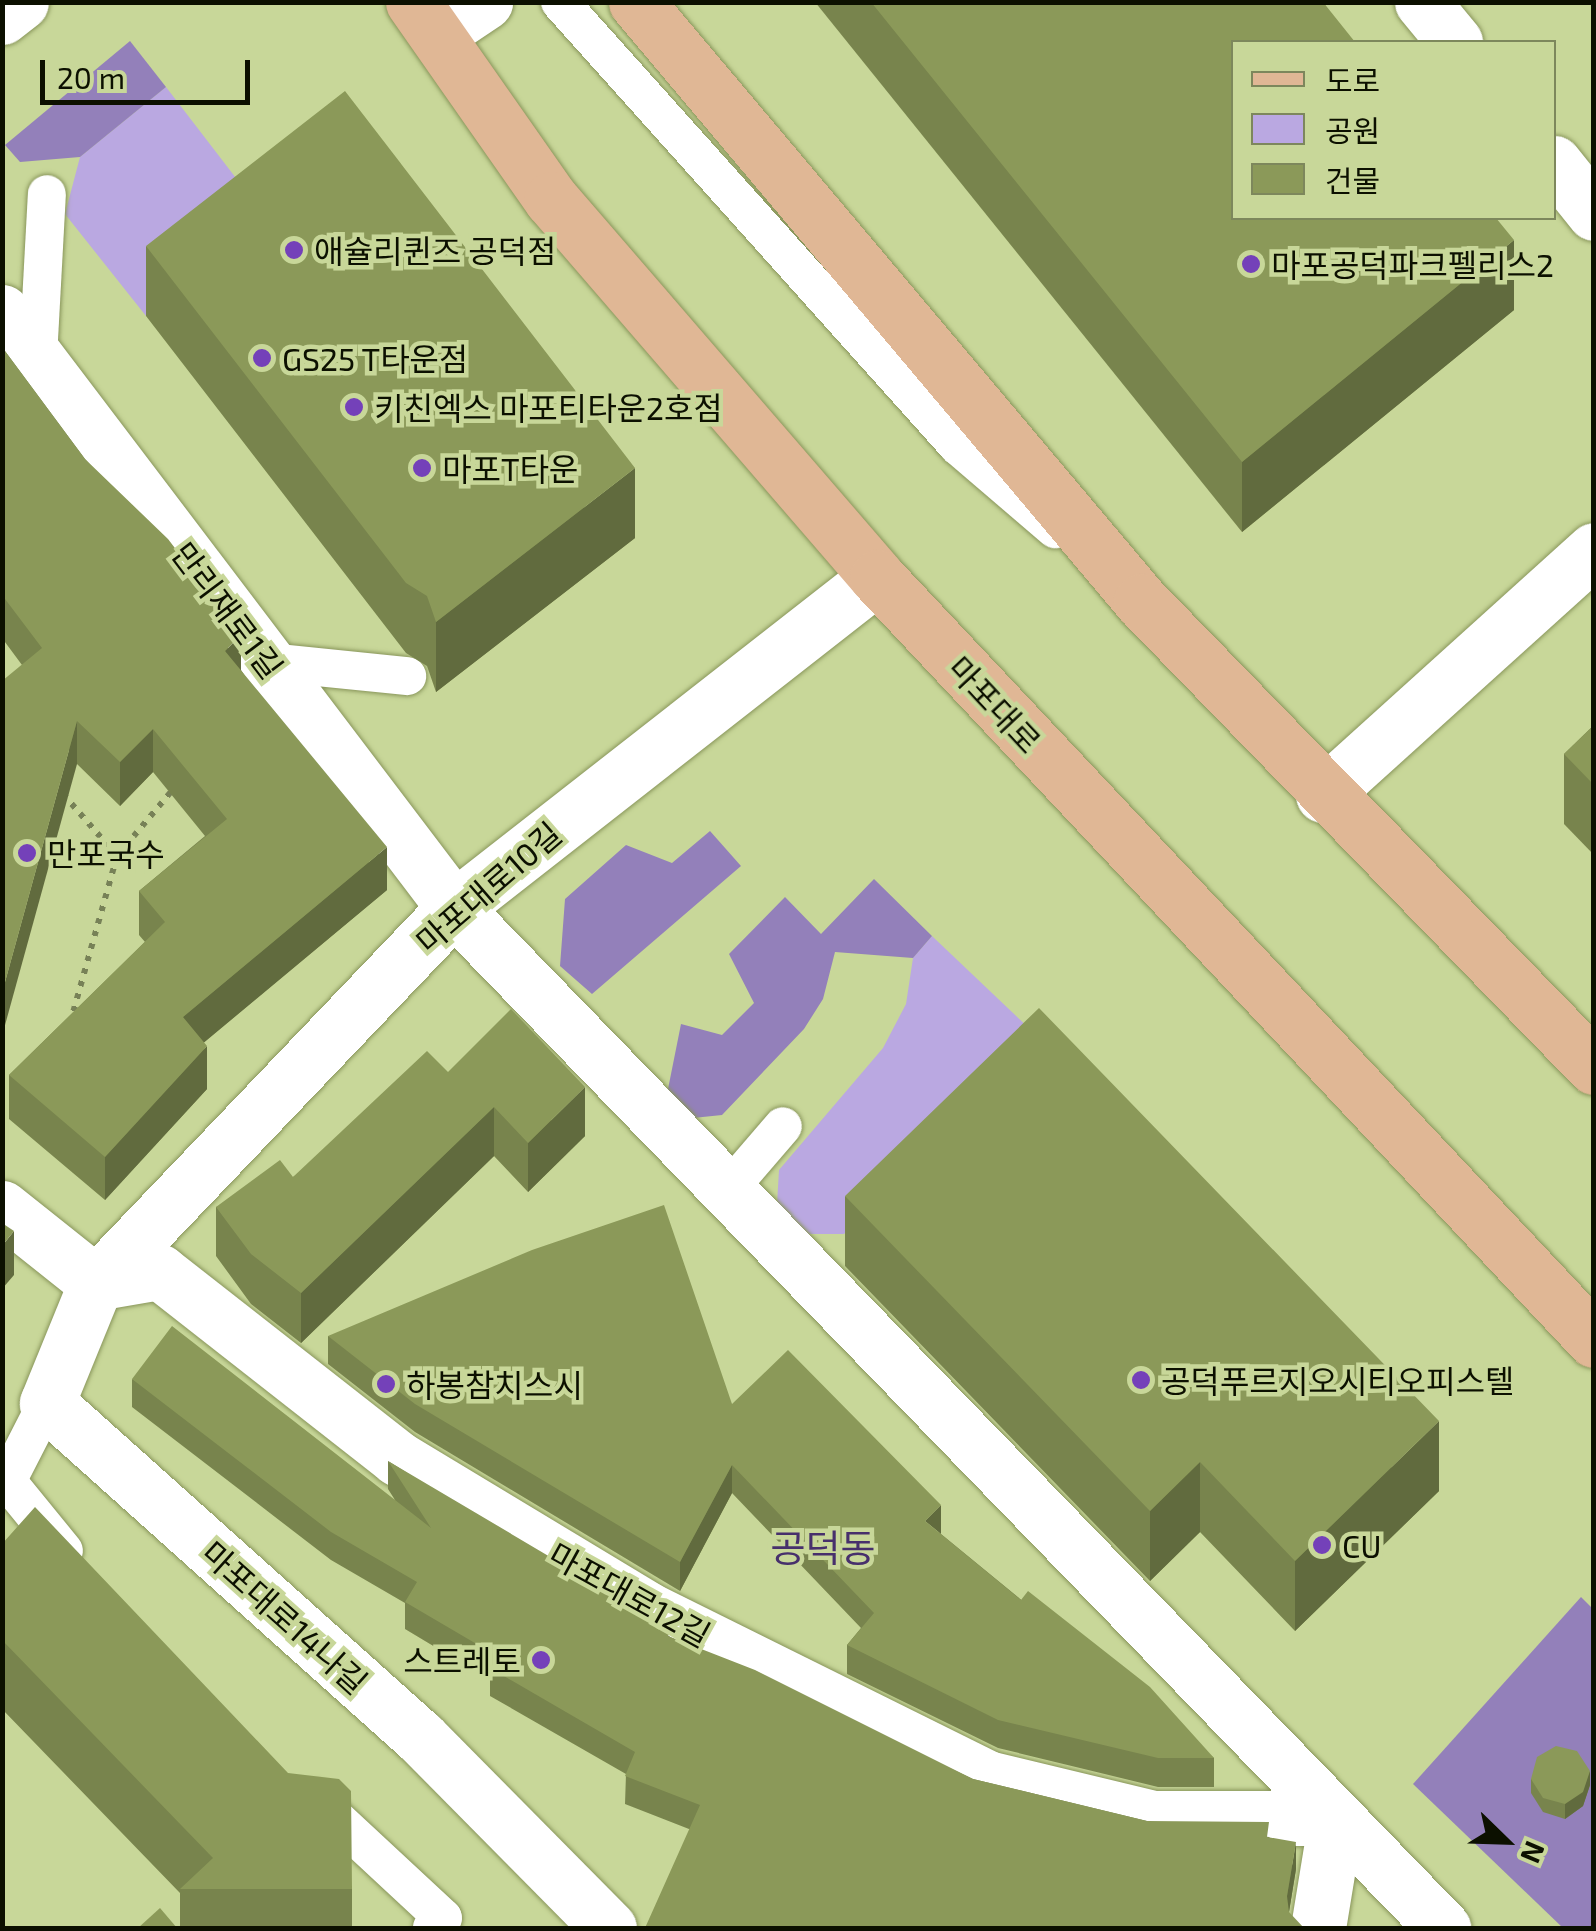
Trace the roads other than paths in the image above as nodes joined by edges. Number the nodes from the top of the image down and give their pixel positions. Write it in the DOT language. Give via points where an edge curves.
graph roads {
  1 [pos="21,2"];
  2 [pos="485,2"];
  3 [pos="560,2"];
  4 [pos="636,2"];
  5 [pos="1422,2"];
  6 [pos="2,16"];
  7 [pos="425,18"];
  8 [pos="1453,40"];
  9 [pos="1556,166"];
  10 [pos="46,194"];
  11 [pos="1594,212"];
  12 [pos="2,312"];
  13 [pos="38,358"];
  14 [pos="1594,550"];
  15 [pos="877,578"];
  16 [pos="1141,602"];
  17 [pos="268,662"];
  18 [pos="406,676"];
  19 [pos="1323,795"];
  20 [pos="454,908"];
  21 [pos="1594,1067"];
  22 [pos="783,1126"];
  23 [pos="728,1190"];
  24 [pos="2,1208"];
  25 [pos="96,1282"];
  26 [pos="1594,1340"];
  27 [pos="47,1403"];
  28 [pos="88,1575"];
  29 [pos="288,1774"];
  30 [pos="1336,1818"];
  31 [pos="432,1928"];
  32 [pos="609,1928"];
  33 [pos="1318,1928"];
  34 [pos="1443,1928"];
  1 -- 6 [label="street"];
  2 -- 7 [label="street, 마포대로"];
  3 -- 16 [label="lane" via="958,446"];
  4 -- 16 [label="main road"];
  5 -- 8 [label="street"];
  7 -- 15 [label="main road, 마포대로" via="551,199"];
  9 -- 11 [label="street"];
  10 -- 13 [label="lane"];
  12 -- 13 [label="street, 만리재로1길"];
  13 -- 17 [label="street, 만리재로1길"];
  14 -- 19 [label="street"];
  15 -- 20 [label="street, 마포대로10길"];
  15 -- 26 [label="main road, 마포대로"];
  16 -- 19 [label="main road"];
  17 -- 18 [label="lane"];
  17 -- 20 [label="street, 만리재로1길"];
  19 -- 21 [label="main road"];
  20 -- 23 [label="street, 만리재로1길"];
  20 -- 25 [label="street, 마포대로10길"];
  22 -- 23 [label="lane"];
  23 -- 30 [label="street, 만리재로1길"];
  24 -- 25 [label="street"];
  25 -- 27 [label="street"];
  25 -- 30 [label="street, 마포대로12길" via="160,1272 414,1468 647,1609 987,1778 1154,1818"];
  27 -- 28 [label="lane" via="7,1481"];
  27 -- 32 [label="street, 마포대로14나길" via="420,1738"];
  29 -- 31 [label="lane" via="442,1918"];
  30 -- 33 [label="street"];
  30 -- 34 [label="street"];
}
